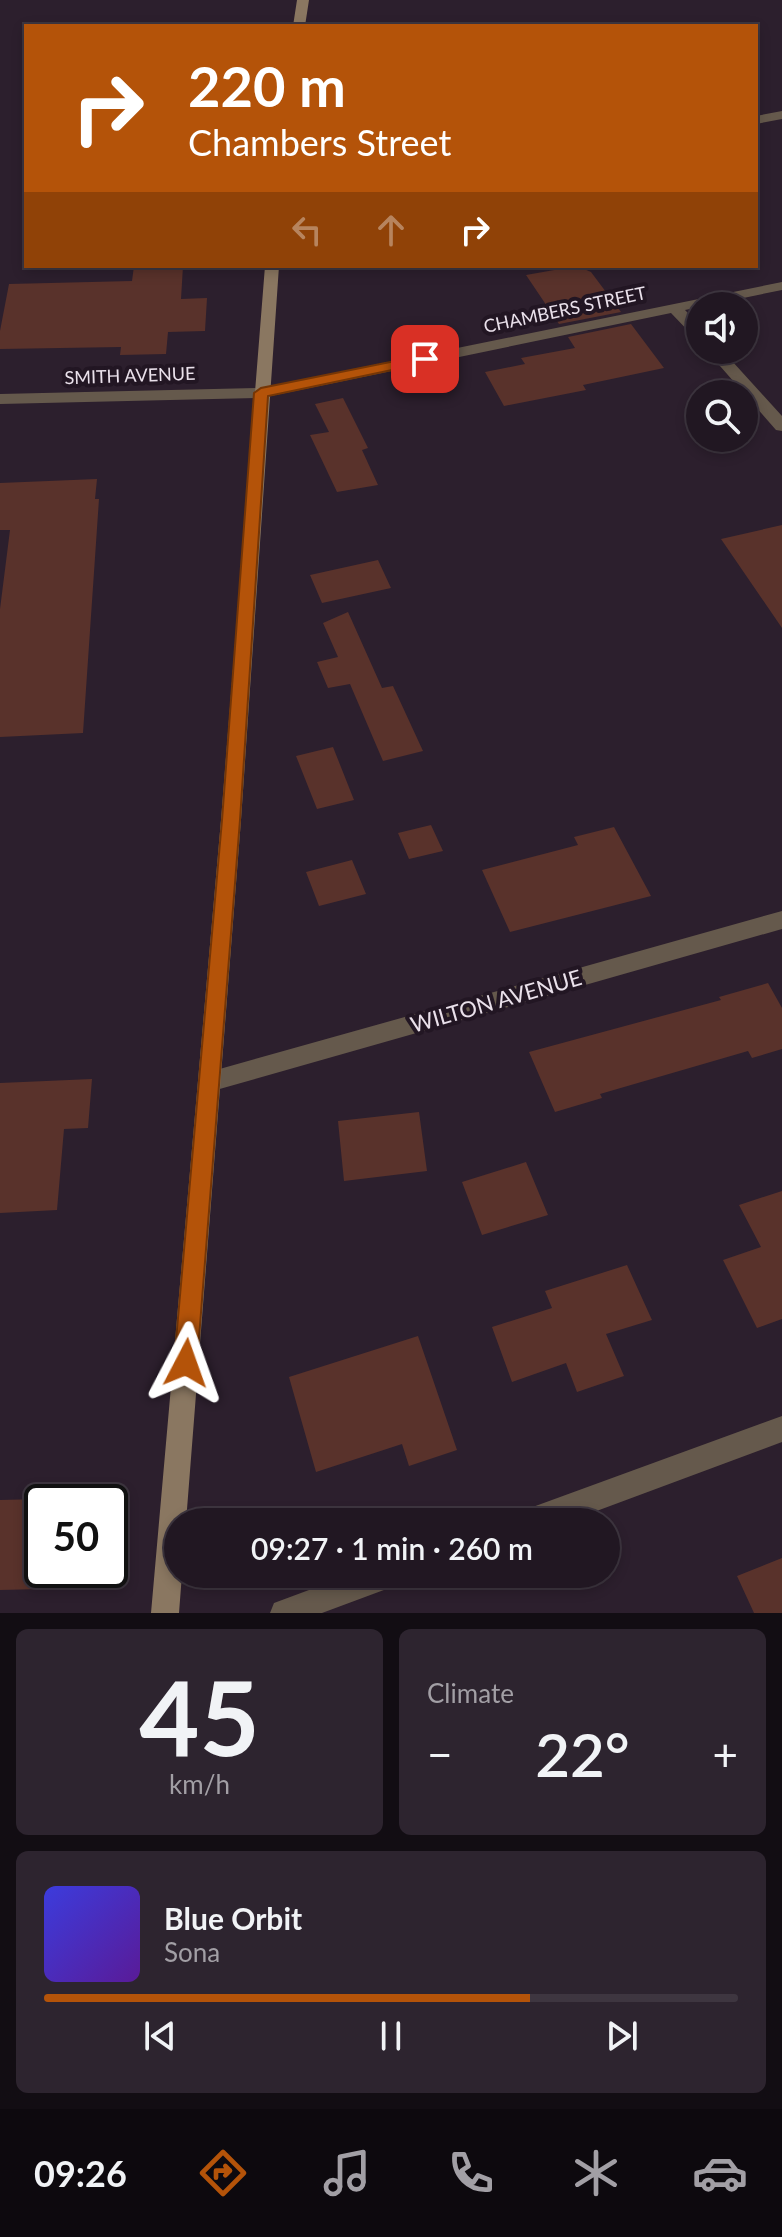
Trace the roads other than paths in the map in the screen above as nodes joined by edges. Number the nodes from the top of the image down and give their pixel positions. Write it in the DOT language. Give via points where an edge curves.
graph roads {
  1 [pos="303,0"];
  2 [pos="299,24"];
  3 [pos="782,115"];
  4 [pos="758,120"];
  5 [pos="272,268"];
  6 [pos="782,286"];
  7 [pos="674,308"];
  8 [pos="686,320"];
  9 [pos="727,364"];
  10 [pos="261,393"];
  11 [pos="0,399"];
  12 [pos="782,426"];
  13 [pos="782,920"];
  14 [pos="209,1082"];
  15 [pos="782,1429"];
  16 [pos="568,1508"];
  17 [pos="352,1588"];
  18 [pos="165,1613"];
  19 [pos="284,1613"];
  1 -- 2 [label="main road"];
  3 -- 4 [label="street"];
  5 -- 10 [label="main road"];
  6 -- 7 [label="street, CHAMBERS STREET"];
  7 -- 8 [label="street"];
  7 -- 10 [label="street, CHAMBERS STREET"];
  9 -- 12 [label="street"];
  10 -- 11 [label="street, SMITH AVENUE"];
  10 -- 14 [label="main road"];
  13 -- 14 [label="street, WILTON AVENUE"];
  14 -- 18 [label="main road"];
  15 -- 16 [label="street"];
  17 -- 19 [label="street"];
}
